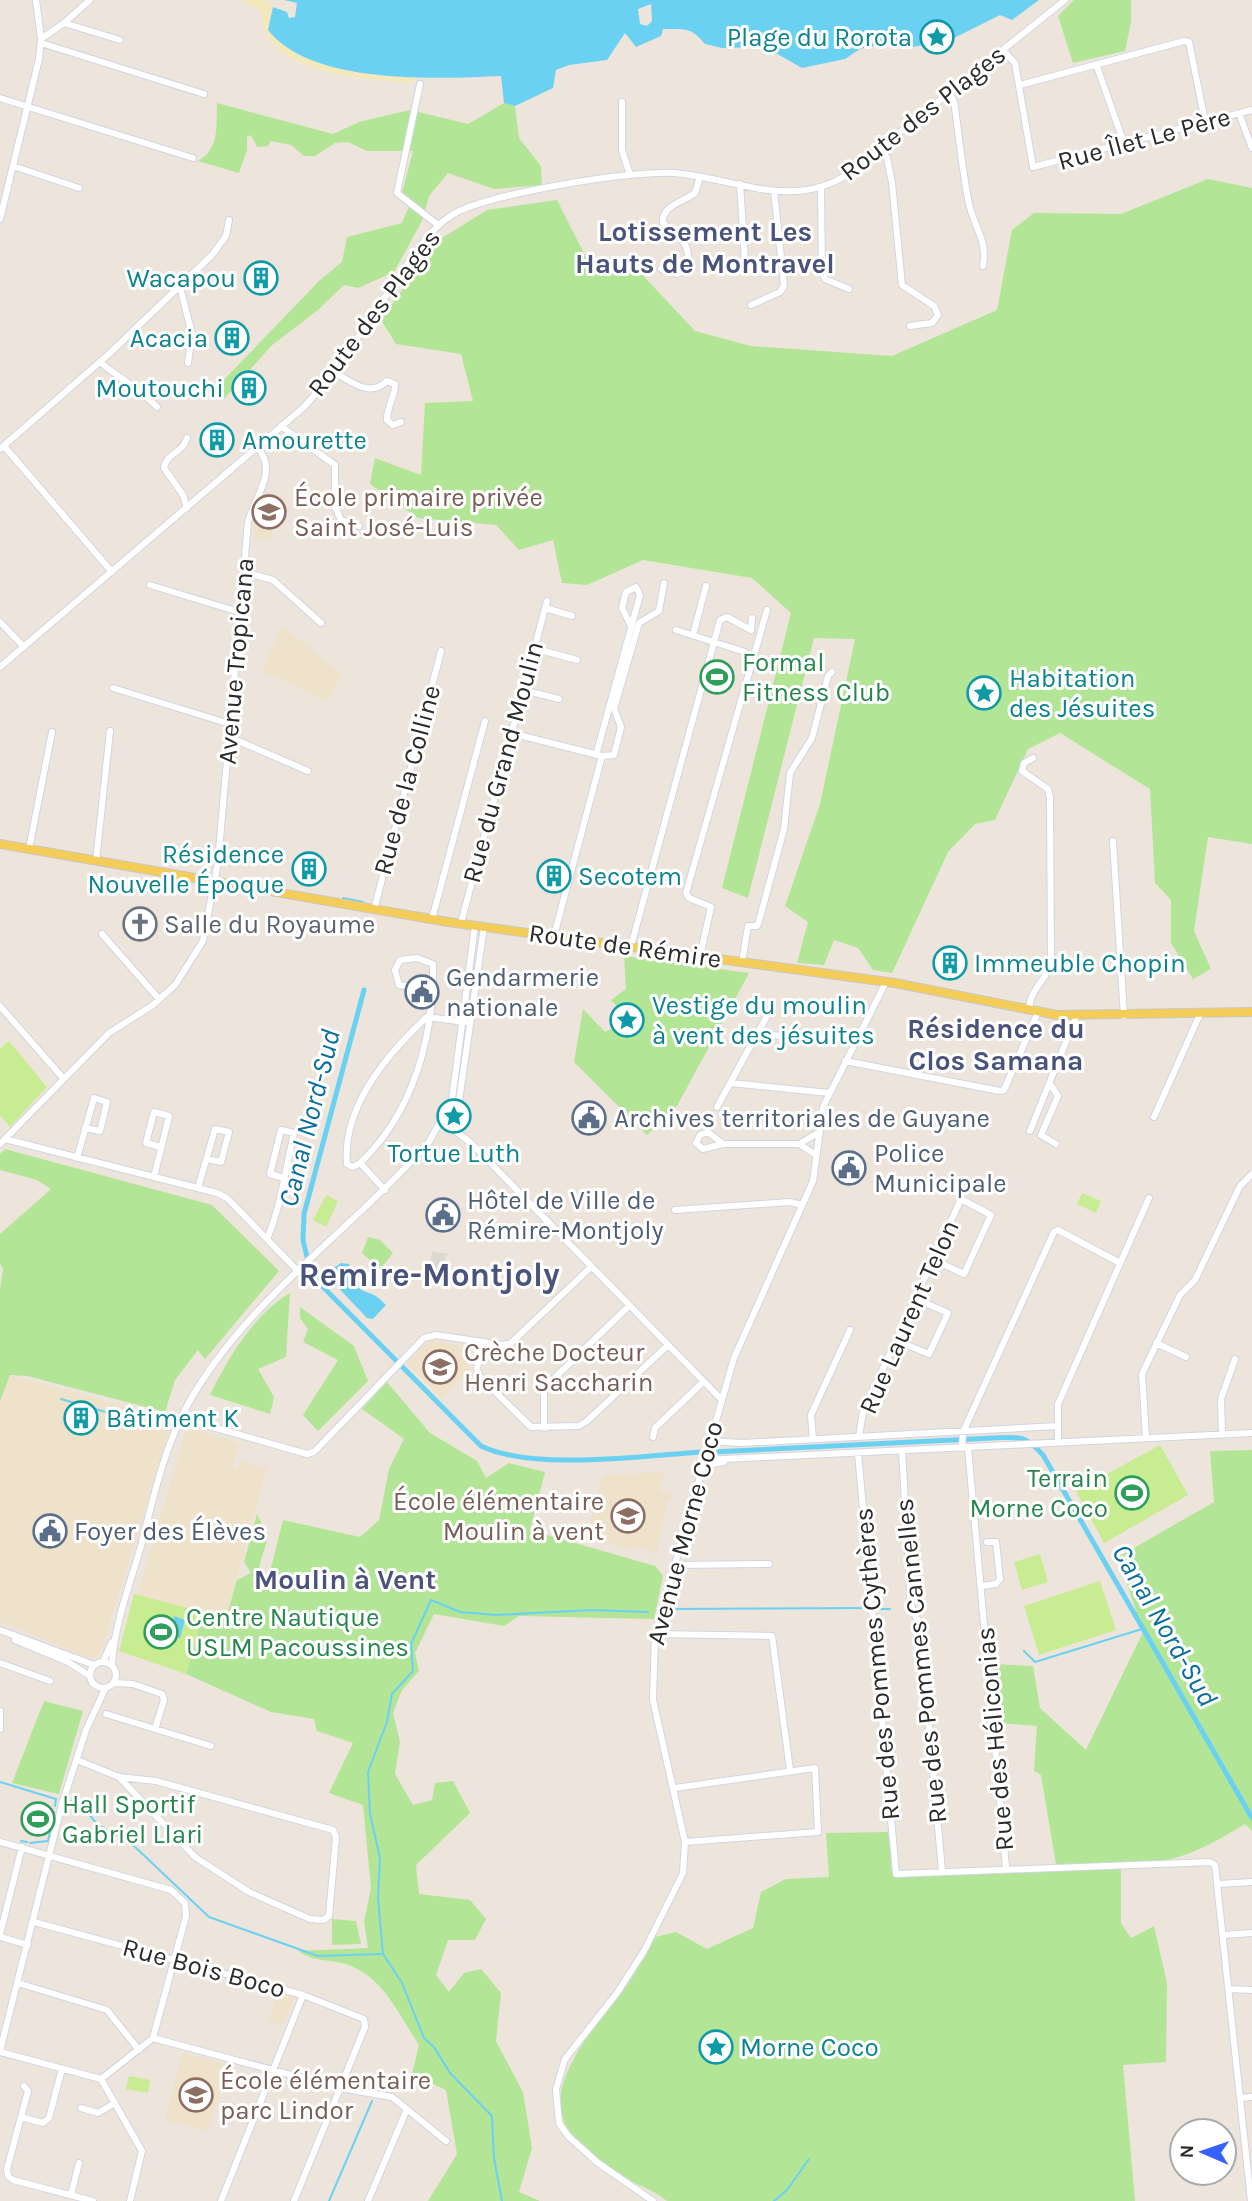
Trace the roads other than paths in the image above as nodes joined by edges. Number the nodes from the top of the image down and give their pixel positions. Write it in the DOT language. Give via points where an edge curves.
graph roads {
  1 [pos="36,0"];
  2 [pos="90,0"];
  3 [pos="1065,0"];
  4 [pos="64,23"];
  5 [pos="120,40"];
  6 [pos="41,41"];
  7 [pos="1003,50"];
  8 [pos="1096,64"];
  9 [pos="420,84"];
  10 [pos="1020,85"];
  11 [pos="204,94"];
  12 [pos="949,94"];
  13 [pos="0,99"];
  14 [pos="622,102"];
  15 [pos="29,107"];
  16 [pos="1252,110"];
  17 [pos="1239,113"];
  18 [pos="1205,121"];
  19 [pos="1125,146"];
  20 [pos="880,148"];
  21 [pos="1252,148"];
  22 [pos="193,158"];
  23 [pos="13,166"];
  24 [pos="630,175"];
  25 [pos="700,177"];
  26 [pos="740,184"];
  27 [pos="79,188"];
  28 [pos="821,189"];
  29 [pos="774,191"];
  30 [pos="0,219"];
  31 [pos="229,220"];
  32 [pos="438,225"];
  33 [pos="984,266"];
  34 [pos="718,268"];
  35 [pos="661,269"];
  36 [pos="180,287"];
  37 [pos="849,289"];
  38 [pos="751,305"];
  39 [pos="910,326"];
  40 [pos="100,362"];
  41 [pos="188,363"];
  42 [pos="334,372"];
  43 [pos="157,407"];
  44 [pos="401,422"];
  45 [pos="282,427"];
  46 [pos="187,438"];
  47 [pos="2,447"];
  48 [pos="258,448"];
  49 [pos="187,508"];
  50 [pos="359,526"];
  51 [pos="112,572"];
  52 [pos="243,572"];
  53 [pos="664,583"];
  54 [pos="150,584"];
  55 [pos="706,586"];
  56 [pos="767,610"];
  57 [pos="239,612"];
  58 [pos="572,616"];
  59 [pos="752,618"];
  60 [pos="0,622"];
  61 [pos="321,622"];
  62 [pos="630,624"];
  63 [pos="676,630"];
  64 [pos="693,635"];
  65 [pos="713,642"];
  66 [pos="24,647"];
  67 [pos="533,648"];
  68 [pos="441,651"];
  69 [pos="746,652"];
  70 [pos="577,660"];
  71 [pos="0,667"];
  72 [pos="832,672"];
  73 [pos="113,688"];
  74 [pos="523,690"];
  75 [pos="559,699"];
  76 [pos="485,721"];
  77 [pos="230,724"];
  78 [pos="110,731"];
  79 [pos="52,732"];
  80 [pos="511,733"];
  81 [pos="229,737"];
  82 [pos="599,755"];
  83 [pos="1033,758"];
  84 [pos="308,771"];
  85 [pos="1114,841"];
  86 [pos="0,844"];
  87 [pos="29,849"];
  88 [pos="96,861"];
  89 [pos="216,881"];
  90 [pos="374,910"];
  91 [pos="432,919"];
  92 [pos="461,923"];
  93 [pos="480,926"];
  94 [pos="102,934"];
  95 [pos="556,938"];
  96 [pos="631,946"];
  97 [pos="700,956"];
  98 [pos="742,962"];
  99 [pos="886,982"];
  100 [pos="432,990"];
  101 [pos="159,999"];
  102 [pos="773,1005"];
  103 [pos="0,1006"];
  104 [pos="1029,1010"];
  105 [pos="1038,1012"];
  106 [pos="1252,1012"];
  107 [pos="1200,1014"];
  108 [pos="1124,1016"];
  109 [pos="428,1017"];
  110 [pos="1076,1017"];
  111 [pos="466,1023"];
  112 [pos="758,1034"];
  113 [pos="853,1042"];
  114 [pos="845,1061"];
  115 [pos="63,1078"];
  116 [pos="731,1083"];
  117 [pos="1050,1084"];
  118 [pos="830,1093"];
  119 [pos="717,1107"];
  120 [pos="454,1108"];
  121 [pos="1154,1117"];
  122 [pos="441,1120"];
  123 [pos="464,1122"];
  124 [pos="85,1128"];
  125 [pos="451,1129"];
  126 [pos="1030,1131"];
  127 [pos="818,1133"];
  128 [pos="3,1142"];
  129 [pos="429,1142"];
  130 [pos="471,1143"];
  131 [pos="723,1144"];
  132 [pos="799,1144"];
  133 [pos="1056,1144"];
  134 [pos="161,1147"];
  135 [pos="816,1155"];
  136 [pos="77,1158"];
  137 [pos="207,1159"];
  138 [pos="360,1163"];
  139 [pos="1252,1174"];
  140 [pos="154,1177"];
  141 [pos="284,1178"];
  142 [pos="198,1188"];
  143 [pos="385,1190"];
  144 [pos="1149,1198"];
  145 [pos="802,1205"];
  146 [pos="675,1210"];
  147 [pos="267,1239"];
  148 [pos="934,1260"];
  149 [pos="1119,1263"];
  150 [pos="591,1267"];
  151 [pos="299,1272"];
  152 [pos="916,1299"];
  153 [pos="629,1306"];
  154 [pos="850,1330"];
  155 [pos="897,1341"];
  156 [pos="483,1343"];
  157 [pos="1156,1343"];
  158 [pos="667,1346"];
  159 [pos="1186,1357"];
  160 [pos="1234,1359"];
  161 [pos="703,1382"];
  162 [pos="721,1399"];
  163 [pos="182,1418"];
  164 [pos="544,1429"];
  165 [pos="1251,1432"];
  166 [pos="962,1433"];
  167 [pos="1058,1435"];
  168 [pos="1222,1435"];
  169 [pos="859,1436"];
  170 [pos="653,1437"];
  171 [pos="1146,1438"];
  172 [pos="813,1439"];
  173 [pos="709,1441"];
  174 [pos="964,1447"];
  175 [pos="902,1451"];
  176 [pos="859,1453"];
  177 [pos="703,1463"];
  178 [pos="987,1542"];
  179 [pos="769,1564"];
  180 [pos="674,1565"];
  181 [pos="982,1586"];
  182 [pos="117,1630"];
  183 [pos="0,1632"];
  184 [pos="654,1634"];
  185 [pos="103,1661"];
  186 [pos="0,1663"];
  187 [pos="94,1665"];
  188 [pos="112,1665"];
  189 [pos="117,1674"];
  190 [pos="90,1676"];
  191 [pos="50,1681"];
  192 [pos="114,1683"];
  193 [pos="133,1684"];
  194 [pos="96,1686"];
  195 [pos="105,1689"];
  196 [pos="0,1711"];
  197 [pos="106,1714"];
  198 [pos="0,1729"];
  199 [pos="155,1729"];
  200 [pos="86,1730"];
  201 [pos="211,1746"];
  202 [pos="77,1760"];
  203 [pos="790,1770"];
  204 [pos="119,1777"];
  205 [pos="136,1778"];
  206 [pos="675,1788"];
  207 [pos="132,1789"];
  208 [pos="0,1842"];
  209 [pos="685,1842"];
  210 [pos="22,1847"];
  211 [pos="52,1854"];
  212 [pos="1006,1868"];
  213 [pos="942,1871"];
  214 [pos="1252,1882"];
  215 [pos="1219,1884"];
  216 [pos="34,1922"];
  217 [pos="1252,1933"];
  218 [pos="0,1936"];
  219 [pos="1224,1936"];
  220 [pos="28,1945"];
  221 [pos="174,1960"];
  222 [pos="18,1983"];
  223 [pos="1229,1989"];
  224 [pos="1252,1990"];
  225 [pos="303,1995"];
  226 [pos="153,2038"];
  227 [pos="139,2050"];
  228 [pos="0,2051"];
  229 [pos="62,2069"];
  230 [pos="274,2071"];
  231 [pos="102,2080"];
  232 [pos="24,2086"];
  233 [pos="340,2088"];
  234 [pos="1252,2097"];
  235 [pos="1240,2098"];
  236 [pos="115,2103"];
  237 [pos="81,2108"];
  238 [pos="407,2109"];
  239 [pos="21,2117"];
  240 [pos="446,2141"];
  241 [pos="79,2163"];
  242 [pos="71,2195"];
  243 [pos="93,2201"];
  244 [pos="130,2201"];
  245 [pos="221,2201"];
  246 [pos="294,2201"];
  247 [pos="368,2201"];
  248 [pos="653,2201"];
  249 [pos="1251,2201"];
  1 -- 6 [label="street"];
  2 -- 4 [label="street"];
  3 -- 7 [label="street, Route des Plages"];
  4 -- 5 [label="street"];
  4 -- 6 [label="street"];
  6 -- 11 [label="street"];
  6 -- 15 [label="street"];
  7 -- 10 [label="street, Rue Îlet Le Père" via="1015,64"];
  7 -- 12 [label="street, Route des Plages"];
  8 -- 10 [label="street"];
  8 -- 18 [label="street" via="1189,42"];
  8 -- 19 [label="street"];
  9 -- 32 [label="street" via="397,193"];
  10 -- 19 [label="street, Rue Îlet Le Père" via="1033,167"];
  12 -- 20 [label="street, Route des Plages"];
  12 -- 33 [label="street" via="954,101 969,202 984,243"];
  13 -- 15 [label="street"];
  14 -- 24 [label="street" via="622,150"];
  15 -- 22 [label="street"];
  15 -- 23 [label="street"];
  16 -- 17 [label="street, Rue Îlet Le Père"];
  17 -- 18 [label="street, Rue Îlet Le Père"];
  17 -- 21 [label="street"];
  18 -- 19 [label="street, Rue Îlet Le Père"];
  20 -- 28 [label="street, Route des Plages"];
  20 -- 39 [label="street" via="892,183 902,285 939,314 932,324"];
  23 -- 27 [label="street"];
  23 -- 30 [label="street"];
  24 -- 25 [label="street, Route des Plages"];
  24 -- 32 [label="street, Route des Plages" via="500,197 453,214"];
  25 -- 26 [label="street, Route des Plages"];
  25 -- 35 [label="street" via="695,193 662,217 685,241 690,255 686,270 677,274"];
  26 -- 29 [label="street, Route des Plages"];
  26 -- 34 [label="street" via="745,261"];
  28 -- 29 [label="street, Route des Plages"];
  28 -- 37 [label="street" via="822,273"];
  29 -- 38 [label="street" via="784,286"];
  31 -- 36 [label="street" via="222,242"];
  32 -- 42 [label="street, Route des Plages"];
  36 -- 40 [label="street"];
  36 -- 41 [label="street" via="192,334"];
  40 -- 43 [label="street"];
  40 -- 47 [label="street"];
  42 -- 44 [label="street" via="365,388 377,388 387,381 395,384 387,420 393,425"];
  42 -- 45 [label="street, Route des Plages"];
  45 -- 48 [label="street, Route des Plages"];
  45 -- 50 [label="street" via="335,465 336,512 341,520"];
  46 -- 49 [label="street" via="164,468"];
  47 -- 51 [label="street"];
  48 -- 49 [label="street, Route des Plages"];
  48 -- 52 [label="street, Avenue Tropicana" via="268,465 267,476 248,522"];
  49 -- 51 [label="street, Route des Plages"];
  51 -- 66 [label="street, Route des Plages"];
  52 -- 57 [label="street, Avenue Tropicana"];
  52 -- 61 [label="street" via="273,580"];
  53 -- 82 [label="street" via="659,611 639,623 614,709 621,727 614,755"];
  54 -- 57 [label="street"];
  55 -- 64 [label="street"];
  56 -- 97 [label="street" via="686,892 689,898 712,906"];
  57 -- 77 [label="street, Avenue Tropicana"];
  58 -- 67 [label="street, Rue du Grand Moulin" via="546,604"];
  59 -- 65 [label="street" via="751,630 724,617"];
  60 -- 66 [label="street"];
  62 -- 62 [label="street" via="640,595 632,586 622,608"];
  62 -- 82 [label="street"];
  63 -- 64 [label="street"];
  64 -- 65 [label="street"];
  65 -- 69 [label="street"];
  65 -- 96 [label="street"];
  66 -- 71 [label="street, Route des Plages"];
  67 -- 70 [label="street"];
  67 -- 74 [label="street, Rue du Grand Moulin"];
  68 -- 90 [label="street, Rue de la Colline"];
  72 -- 98 [label="street" via="812,738 790,773 787,813 774,870 757,926 748,926"];
  73 -- 77 [label="street"];
  74 -- 75 [label="street"];
  74 -- 80 [label="street, Rue du Grand Moulin"];
  76 -- 91 [label="street"];
  77 -- 81 [label="street, Avenue Tropicana"];
  78 -- 88 [label="street"];
  79 -- 87 [label="street"];
  80 -- 82 [label="street"];
  80 -- 92 [label="street, Rue du Grand Moulin"];
  81 -- 84 [label="street"];
  81 -- 89 [label="street, Avenue Tropicana"];
  82 -- 95 [label="street"];
  83 -- 104 [label="street" via="1024,763 1023,771 1048,789 1050,798 1051,961 1029,1001"];
  85 -- 108 [label="street"];
  86 -- 87 [label="main road, Route de Rémire"];
  87 -- 88 [label="main road, Route de Rémire"];
  88 -- 89 [label="main road, Route de Rémire"];
  89 -- 90 [label="main road, Route de Rémire"];
  89 -- 101 [label="street, Avenue Tropicana" via="203,941 181,978"];
  90 -- 91 [label="main road, Route de Rémire"];
  91 -- 92 [label="main road, Route de Rémire"];
  92 -- 93 [label="main road, Route de Rémire"];
  93 -- 95 [label="main road, Route de Rémire"];
  93 -- 111 [label="street"];
  94 -- 101 [label="street"];
  95 -- 96 [label="main road, Route de Rémire"];
  96 -- 97 [label="main road, Route de Rémire"];
  97 -- 98 [label="main road, Route de Rémire"];
  98 -- 99 [label="main road, Route de Rémire"];
  99 -- 104 [label="main road, Route de Rémire"];
  99 -- 113 [label="street, Avenue Morne Coco"];
  100 -- 100 [label="street" via="433,964 417,958 400,960 395,970 398,985"];
  100 -- 109 [label="street"];
  101 -- 115 [label="street, Avenue Tropicana" via="109,1033"];
  102 -- 112 [label="street"];
  103 -- 115 [label="street"];
  104 -- 105 [label="main road, Route de Rémire"];
  105 -- 110 [label="main road, Route de Rémire"];
  105 -- 114 [label="street" via="1000,1091"];
  106 -- 107 [label="main road, Route de Rémire"];
  107 -- 108 [label="main road, Route de Rémire"];
  107 -- 121 [label="street"];
  108 -- 110 [label="main road, Route de Rémire"];
  109 -- 111 [label="street"];
  109 -- 138 [label="street" via="420,1066 407,1100 397,1121"];
  109 -- 138 [label="street" via="388,1057 366,1092 351,1125 346,1156 347,1164 354,1167"];
  110 -- 117 [label="street"];
  111 -- 120 [label="street"];
  112 -- 113 [label="street"];
  112 -- 116 [label="street"];
  113 -- 114 [label="street, Avenue Morne Coco"];
  114 -- 118 [label="street, Avenue Morne Coco"];
  115 -- 128 [label="street, Avenue Tropicana"];
  116 -- 118 [label="street"];
  116 -- 119 [label="street"];
  117 -- 126 [label="street"];
  117 -- 133 [label="street" via="1058,1096 1041,1135"];
  118 -- 127 [label="street, Avenue Morne Coco"];
  120 -- 122 [label="street" via="442,1113"];
  120 -- 123 [label="street" via="463,1114"];
  122 -- 125 [label="street"];
  122 -- 129 [label="street"];
  123 -- 125 [label="street"];
  123 -- 130 [label="street"];
  124 -- 124 [label="street" via="100,1130 107,1102 94,1098"];
  124 -- 136 [label="street"];
  125 -- 129 [label="street"];
  125 -- 130 [label="street"];
  127 -- 132 [label="street"];
  127 -- 135 [label="street, Avenue Morne Coco"];
  128 -- 136 [label="street"];
  129 -- 143 [label="street"];
  130 -- 150 [label="street"];
  131 -- 132 [label="street"];
  132 -- 135 [label="street"];
  134 -- 134 [label="street" via="169,1116 154,1112 146,1143"];
  134 -- 140 [label="street"];
  135 -- 145 [label="street, Avenue Morne Coco" via="813,1181"];
  136 -- 140 [label="street"];
  137 -- 137 [label="street" via="221,1162 229,1132 215,1129"];
  137 -- 142 [label="street"];
  138 -- 143 [label="street"];
  139 -- 157 [label="street" via="1240,1186 1195,1280 1180,1295"];
  140 -- 142 [label="street"];
  141 -- 141 [label="street" via="294,1133 281,1130 270,1174"];
  141 -- 147 [label="street"];
  142 -- 147 [label="street" via="227,1198"];
  143 -- 151 [label="street"];
  144 -- 149 [label="street"];
  145 -- 146 [label="street"];
  145 -- 162 [label="street, Avenue Morne Coco" via="734,1358"];
  147 -- 151 [label="street"];
  148 -- 148 [label="street, Rue Laurent Telon" via="964,1274 992,1217 961,1199"];
  148 -- 152 [label="street, Rue Laurent Telon"];
  149 -- 166 [label="street" via="1054,1231"];
  149 -- 167 [label="street" via="1058,1404"];
  150 -- 153 [label="street"];
  150 -- 156 [label="street" via="511,1343"];
  151 -- 163 [label="street" via="252,1317 202,1382"];
  152 -- 155 [label="street, Rue Laurent Telon"];
  152 -- 155 [label="street" via="948,1313 934,1344 928,1355"];
  153 -- 158 [label="street"];
  153 -- 164 [label="street" via="544,1388"];
  154 -- 172 [label="street" via="811,1415"];
  155 -- 169 [label="street, Rue Laurent Telon" via="863,1412"];
  156 -- 163 [label="street" via="430,1335 307,1454"];
  156 -- 164 [label="street" via="479,1376 523,1423"];
  157 -- 159 [label="street"];
  157 -- 171 [label="street" via="1142,1374"];
  158 -- 161 [label="street"];
  158 -- 164 [label="street" via="587,1422"];
  160 -- 168 [label="street" via="1221,1399"];
  161 -- 162 [label="street"];
  161 -- 170 [label="street" via="655,1428"];
  162 -- 173 [label="street, Avenue Morne Coco"];
  163 -- 182 [label="street"];
  165 -- 168 [label="street"];
  166 -- 167 [label="street"];
  166 -- 169 [label="street"];
  166 -- 174 [label="street, Rue des Héliconias"];
  167 -- 171 [label="street"];
  167 -- 174 [label="street" via="1039,1444"];
  168 -- 171 [label="street"];
  169 -- 172 [label="street"];
  172 -- 173 [label="street"];
  173 -- 177 [label="street, Avenue Morne Coco"];
  174 -- 175 [label="street"];
  174 -- 181 [label="street, Rue des Héliconias"];
  175 -- 176 [label="street"];
  175 -- 213 [label="street, Rue des Pommes Cannelles" via="913,1609 920,1626"];
  176 -- 177 [label="street"];
  176 -- 213 [label="street, Rue des Pommes Cythères" via="896,1874"];
  177 -- 180 [label="street, Avenue Morne Coco"];
  178 -- 181 [label="street" via="996,1542 1000,1579"];
  179 -- 180 [label="street"];
  180 -- 184 [label="street, Avenue Morne Coco"];
  181 -- 212 [label="street, Rue des Héliconias"];
  182 -- 185 [label="street"];
  182 -- 188 [label="street"];
  183 -- 187 [label="street"];
  183 -- 190 [label="street"];
  184 -- 203 [label="street" via="772,1636"];
  184 -- 206 [label="street, Avenue Morne Coco" via="653,1700"];
  185 -- 187 [label="street"];
  185 -- 188 [label="street"];
  186 -- 191 [label="street"];
  187 -- 190 [label="street"];
  188 -- 189 [label="street"];
  189 -- 192 [label="street"];
  189 -- 193 [label="street"];
  190 -- 194 [label="street"];
  192 -- 193 [label="street"];
  192 -- 195 [label="street"];
  193 -- 199 [label="street" via="163,1695"];
  194 -- 195 [label="street"];
  194 -- 200 [label="street"];
  195 -- 200 [label="street"];
  196 -- 198 [label="street"];
  197 -- 199 [label="street"];
  199 -- 201 [label="street"];
  200 -- 202 [label="street"];
  202 -- 204 [label="street"];
  202 -- 211 [label="street"];
  203 -- 206 [label="street"];
  203 -- 209 [label="street" via="815,1768 818,1832"];
  204 -- 205 [label="street"];
  204 -- 207 [label="street"];
  205 -- 207 [label="street"];
  205 -- 207 [label="street" via="333,1830 329,1916 310,1919 224,1878 195,1857"];
  206 -- 209 [label="street, Avenue Morne Coco"];
  208 -- 210 [label="street"];
  209 -- 248 [label="street, Avenue Morne Coco" via="683,1873 659,1925 617,1993 565,2059 556,2089 559,2123 568,2137"];
  210 -- 211 [label="street"];
  210 -- 218 [label="street"];
  211 -- 216 [label="street"];
  211 -- 221 [label="street" via="171,1890 186,1910"];
  212 -- 213 [label="street"];
  212 -- 215 [label="street" via="1210,1862 1217,1869"];
  214 -- 215 [label="street"];
  215 -- 219 [label="street"];
  216 -- 220 [label="street"];
  216 -- 221 [label="street, Rue Bois Boco"];
  217 -- 219 [label="street"];
  218 -- 220 [label="street"];
  219 -- 223 [label="street"];
  220 -- 222 [label="street"];
  221 -- 225 [label="street, Rue Bois Boco"];
  221 -- 226 [label="street"];
  222 -- 227 [label="street" via="107,2010"];
  222 -- 228 [label="street"];
  223 -- 224 [label="street"];
  223 -- 235 [label="street"];
  225 -- 230 [label="street"];
  225 -- 233 [label="street, Rue Bois Boco" via="364,2019"];
  226 -- 227 [label="street"];
  226 -- 230 [label="street"];
  227 -- 231 [label="street"];
  228 -- 229 [label="street"];
  229 -- 231 [label="street"];
  229 -- 239 [label="street" via="46,2122"];
  230 -- 233 [label="street"];
  230 -- 245 [label="street"];
  231 -- 236 [label="street"];
  232 -- 239 [label="street" via="28,2091"];
  233 -- 238 [label="street" via="392,2097"];
  233 -- 246 [label="street"];
  234 -- 235 [label="street"];
  235 -- 249 [label="street"];
  236 -- 237 [label="street" via="98,2113"];
  236 -- 244 [label="street" via="142,2151"];
  238 -- 240 [label="street"];
  238 -- 247 [label="street"];
  239 -- 242 [label="street" via="8,2176"];
  241 -- 242 [label="street"];
  242 -- 243 [label="street"];
}
